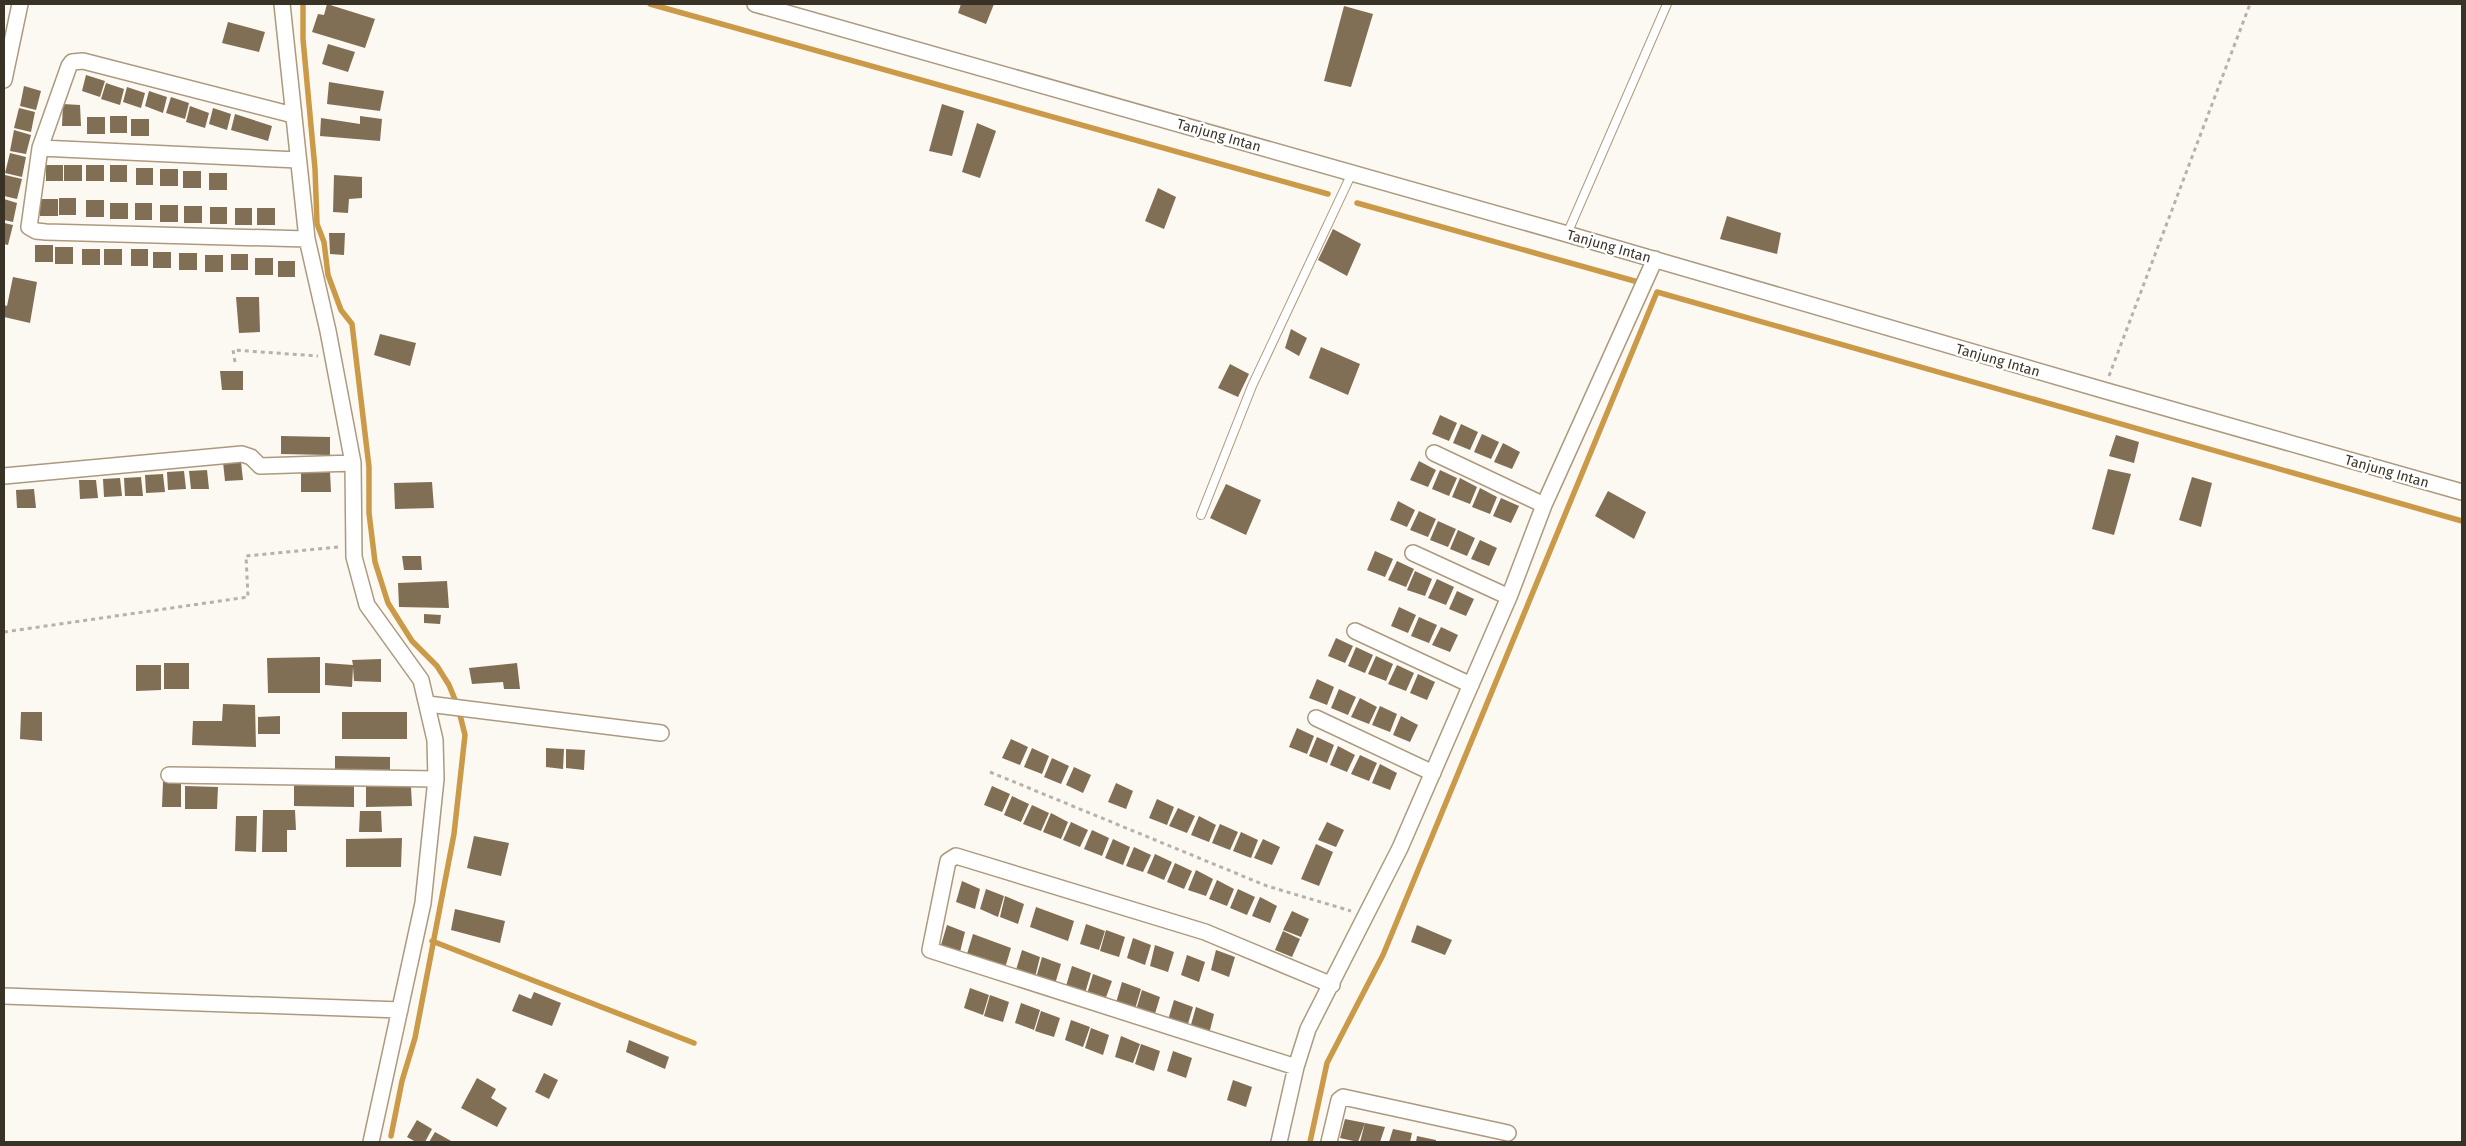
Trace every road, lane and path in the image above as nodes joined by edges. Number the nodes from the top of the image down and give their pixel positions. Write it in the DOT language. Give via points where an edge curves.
graph roads {
  1 [pos="20,4"];
  2 [pos="282,4"];
  3 [pos="755,4"];
  4 [pos="1667,4"];
  5 [pos="2250,4"];
  6 [pos="4,80"];
  7 [pos="293,115"];
  8 [pos="40,148"];
  9 [pos="298,160"];
  10 [pos="1352,173"];
  11 [pos="1568,234"];
  12 [pos="307,239"];
  13 [pos="1655,259"];
  14 [pos="333,357"];
  15 [pos="235,362"];
  16 [pos="2103,390"];
  17 [pos="1434,453"];
  18 [pos="353,463"];
  19 [pos="4,476"];
  20 [pos="2462,492"];
  21 [pos="1544,505"];
  22 [pos="1201,515"];
  23 [pos="353,545"];
  24 [pos="1413,553"];
  25 [pos="1509,597"];
  26 [pos="1355,630"];
  27 [pos="4,632"];
  28 [pos="1471,684"];
  29 [pos="428,704"];
  30 [pos="1316,718"];
  31 [pos="662,733"];
  32 [pos="990,772"];
  33 [pos="1433,773"];
  34 [pos="169,775"];
  35 [pos="436,779"];
  36 [pos="1366,916"];
  37 [pos="1332,985"];
  38 [pos="4,996"];
  39 [pos="400,1010"];
  40 [pos="1296,1067"];
  41 [pos="1508,1133"];
  42 [pos="371,1142"];
  43 [pos="1279,1142"];
  44 [pos="1329,1142"];
  1 -- 6 [label="street"];
  2 -- 7 [label="street"];
  3 -- 10 [label="street, Tanjung Intan"];
  4 -- 11 [label="lane"];
  5 -- 16 [label="path"];
  7 -- 8 [label="street" via="83,61 72,62"];
  7 -- 9 [label="street"];
  8 -- 9 [label="street"];
  8 -- 12 [label="street" via="29,227 36,231"];
  9 -- 12 [label="street"];
  10 -- 11 [label="street, Tanjung Intan"];
  10 -- 22 [label="lane" via="1252,386"];
  11 -- 13 [label="street, Tanjung Intan"];
  12 -- 14 [label="street"];
  13 -- 16 [label="street, Tanjung Intan"];
  13 -- 21 [label="street"];
  14 -- 15 [label="path" via="233,350"];
  14 -- 18 [label="street"];
  16 -- 20 [label="street, Tanjung Intan"];
  17 -- 21 [label="street"];
  18 -- 19 [label="street" via="260,466 242,454"];
  18 -- 23 [label="street"];
  21 -- 25 [label="street"];
  23 -- 27 [label="path" via="246,556 248,597"];
  23 -- 29 [label="street" via="367,605 422,680"];
  24 -- 25 [label="street"];
  25 -- 28 [label="street"];
  26 -- 28 [label="street"];
  28 -- 33 [label="street"];
  29 -- 31 [label="street"];
  29 -- 35 [label="street" via="435,740"];
  30 -- 33 [label="street"];
  32 -- 36 [label="path" via="1267,886"];
  33 -- 36 [label="street"];
  34 -- 35 [label="street"];
  35 -- 39 [label="street" via="423,903"];
  36 -- 37 [label="street"];
  37 -- 40 [label="street" via="1308,1029"];
  37 -- 40 [label="street" via="1205,932 956,856 948,861 930,950"];
  38 -- 39 [label="street"];
  39 -- 42 [label="street"];
  40 -- 43 [label="street"];
  41 -- 44 [label="street" via="1343,1097 1339,1100"];
}
